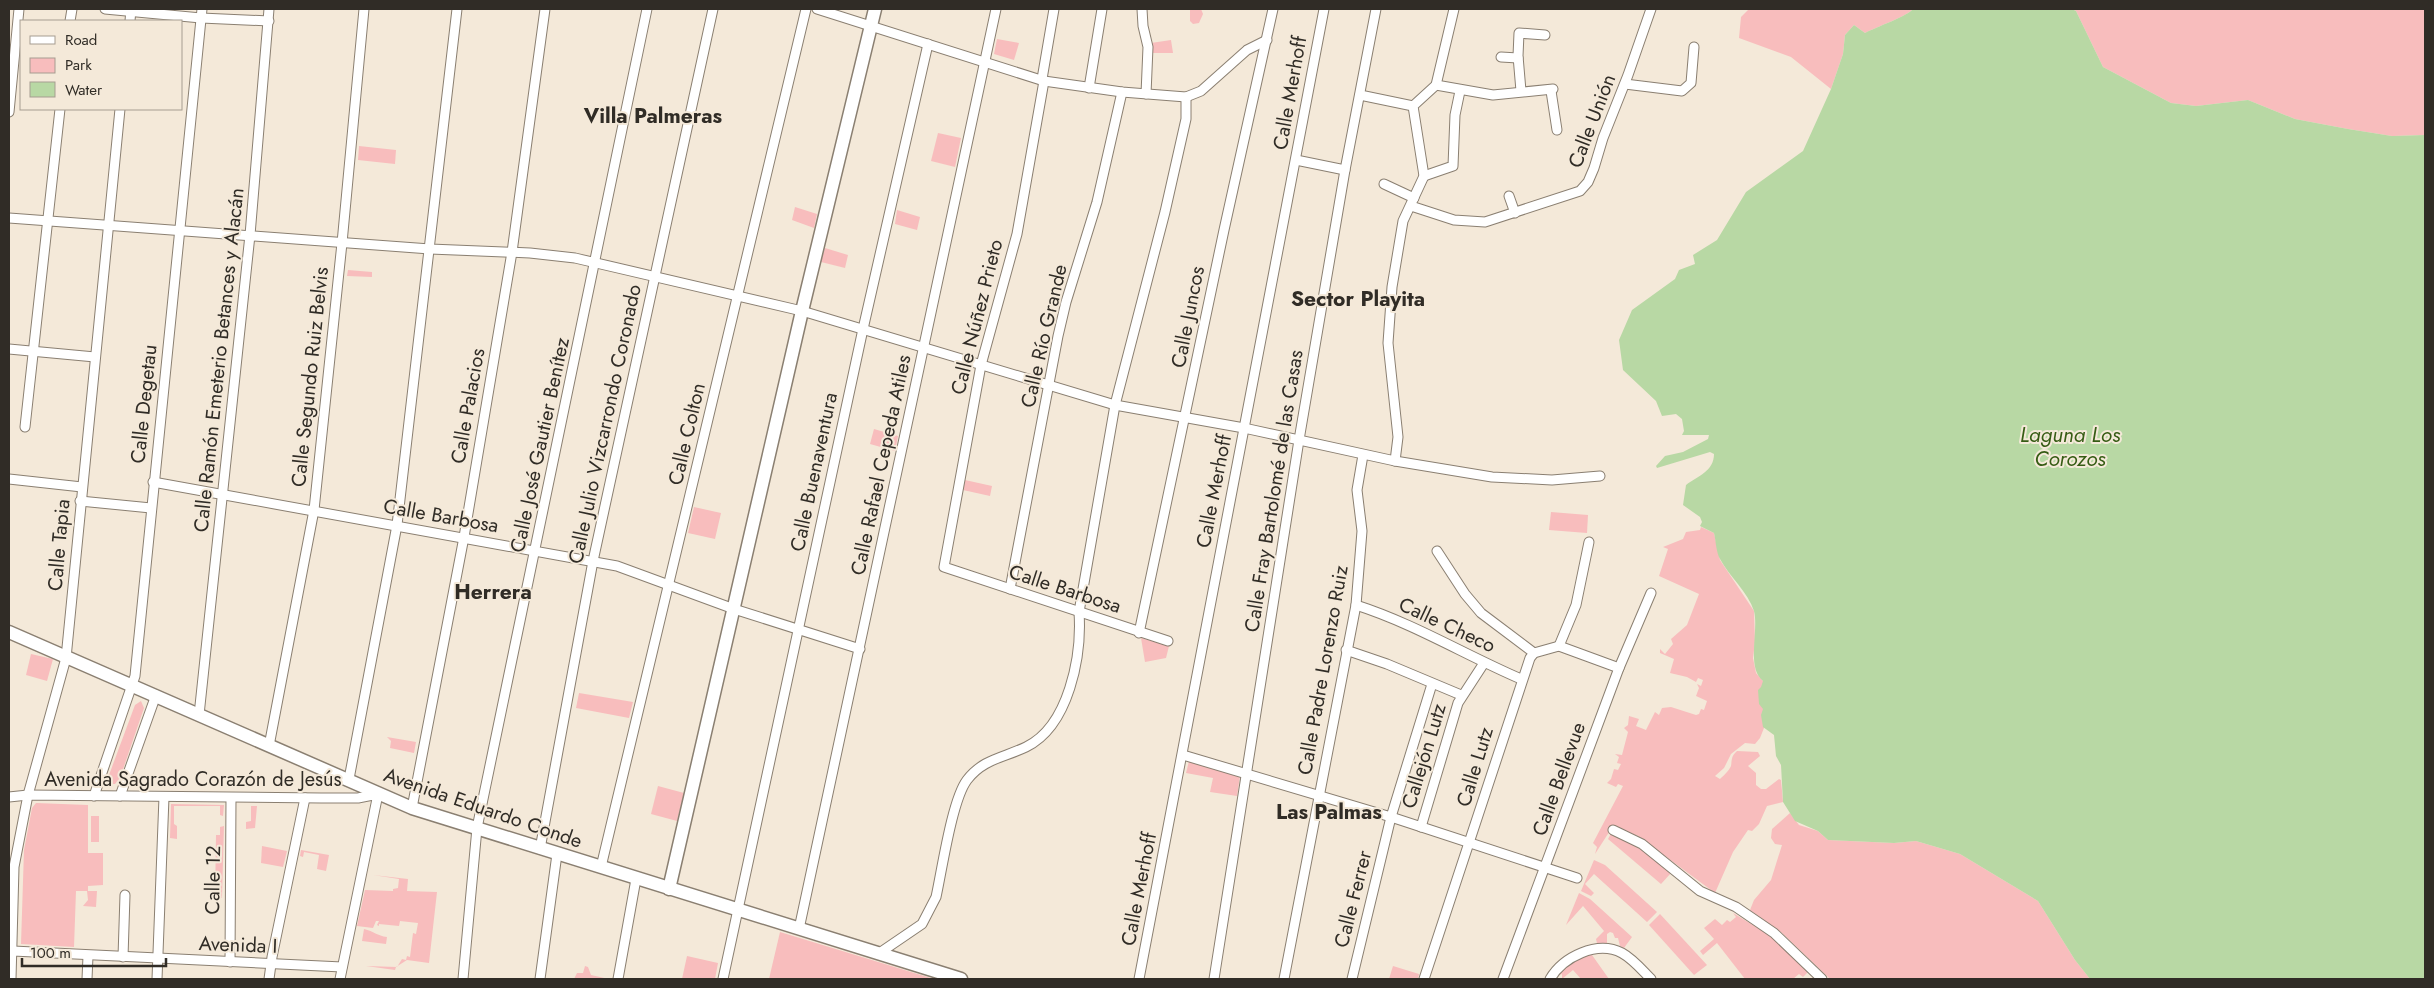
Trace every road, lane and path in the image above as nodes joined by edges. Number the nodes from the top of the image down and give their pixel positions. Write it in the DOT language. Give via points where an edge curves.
graph roads {
  1 [pos="19,9"];
  2 [pos="105,9"];
  3 [pos="269,9"];
  4 [pos="364,9"];
  5 [pos="457,9"];
  6 [pos="545,9"];
  7 [pos="647,9"];
  8 [pos="713,9"];
  9 [pos="806,9"];
  10 [pos="818,9"];
  11 [pos="875,9"];
  12 [pos="996,9"];
  13 [pos="1054,9"];
  14 [pos="1102,9"];
  15 [pos="1142,9"];
  16 [pos="1273,9"];
  17 [pos="1324,9"];
  18 [pos="1376,9"];
  19 [pos="1454,9"];
  20 [pos="1652,9"];
  21 [pos="131,10"];
  22 [pos="202,13"];
  23 [pos="269,21"];
  24 [pos="871,27"];
  25 [pos="1545,35"];
  26 [pos="1267,40"];
  27 [pos="928,44"];
  28 [pos="1694,47"];
  29 [pos="1501,56"];
  30 [pos="1518,58"];
  31 [pos="985,61"];
  32 [pos="1043,80"];
  33 [pos="1624,84"];
  34 [pos="1436,85"];
  35 [pos="1089,88"];
  36 [pos="1460,91"];
  37 [pos="1521,91"];
  38 [pos="1122,92"];
  39 [pos="1146,94"];
  40 [pos="1360,95"];
  41 [pos="1186,97"];
  42 [pos="1413,106"];
  43 [pos="60,110"];
  44 [pos="120,110"];
  45 [pos="9,112"];
  46 [pos="1557,130"];
  47 [pos="1296,160"];
  48 [pos="1345,170"];
  49 [pos="1424,176"];
  50 [pos="1384,184"];
  51 [pos="1509,196"];
  52 [pos="1412,202"];
  53 [pos="1515,213"];
  54 [pos="9,218"];
  55 [pos="48,221"];
  56 [pos="107,225"];
  57 [pos="180,230"];
  58 [pos="250,235"];
  59 [pos="342,242"];
  60 [pos="430,249"];
  61 [pos="512,252"];
  62 [pos="596,262"];
  63 [pos="655,277"];
  64 [pos="738,295"];
  65 [pos="802,311"];
  66 [pos="863,328"];
  67 [pos="924,347"];
  68 [pos="9,349"];
  69 [pos="34,351"];
  70 [pos="94,357"];
  71 [pos="981,365"];
  72 [pos="1048,386"];
  73 [pos="1115,404"];
  74 [pos="1186,418"];
  75 [pos="25,427"];
  76 [pos="1244,428"];
  77 [pos="1300,440"];
  78 [pos="1363,455"];
  79 [pos="1395,461"];
  80 [pos="1600,476"];
  81 [pos="9,479"];
  82 [pos="153,482"];
  83 [pos="82,487"];
  84 [pos="224,494"];
  85 [pos="80,501"];
  86 [pos="151,508"];
  87 [pos="314,510"];
  88 [pos="397,526"];
  89 [pos="464,537"];
  90 [pos="1588,542"];
  91 [pos="536,551"];
  92 [pos="1438,551"];
  93 [pos="593,561"];
  94 [pos="950,570"];
  95 [pos="669,585"];
  96 [pos="1010,589"];
  97 [pos="1651,593"];
  98 [pos="1356,604"];
  99 [pos="734,609"];
  100 [pos="1079,612"];
  101 [pos="798,629"];
  102 [pos="9,632"];
  103 [pos="1139,633"];
  104 [pos="1168,641"];
  105 [pos="1559,646"];
  106 [pos="860,648"];
  107 [pos="1346,650"];
  108 [pos="1534,653"];
  109 [pos="66,658"];
  110 [pos="1484,662"];
  111 [pos="1619,668"];
  112 [pos="1521,679"];
  113 [pos="1432,684"];
  114 [pos="131,685"];
  115 [pos="156,695"];
  116 [pos="1461,695"];
  117 [pos="199,715"];
  118 [pos="269,746"];
  119 [pos="1183,755"];
  120 [pos="1247,773"];
  121 [pos="349,779"];
  122 [pos="378,794"];
  123 [pos="1319,795"];
  124 [pos="28,796"];
  125 [pos="94,796"];
  126 [pos="120,796"];
  127 [pos="9,797"];
  128 [pos="164,797"];
  129 [pos="231,798"];
  130 [pos="305,798"];
  131 [pos="412,808"];
  132 [pos="1391,817"];
  133 [pos="1420,827"];
  134 [pos="477,828"];
  135 [pos="1613,830"];
  136 [pos="1470,844"];
  137 [pos="540,849"];
  138 [pos="557,854"];
  139 [pos="601,867"];
  140 [pos="1545,868"];
  141 [pos="11,870"];
  142 [pos="636,878"];
  143 [pos="1577,878"];
  144 [pos="669,889"];
  145 [pos="125,895"];
  146 [pos="738,909"];
  147 [pos="799,929"];
  148 [pos="11,954"];
  149 [pos="878,954"];
  150 [pos="88,956"];
  151 [pos="123,957"];
  152 [pos="158,960"];
  153 [pos="230,962"];
  154 [pos="271,964"];
  155 [pos="342,967"];
  156 [pos="11,979"];
  157 [pos="87,979"];
  158 [pos="157,979"];
  159 [pos="269,979"];
  160 [pos="340,979"];
  161 [pos="463,979"];
  162 [pos="540,979"];
  163 [pos="618,979"];
  164 [pos="723,979"];
  165 [pos="961,979"];
  166 [pos="1139,979"];
  167 [pos="1214,979"];
  168 [pos="1284,979"];
  169 [pos="1352,979"];
  170 [pos="1424,979"];
  171 [pos="1503,979"];
  172 [pos="1550,979"];
  173 [pos="1651,979"];
  174 [pos="1822,979"];
  1 -- 45 [label="street"];
  2 -- 21 [label="street"];
  3 -- 23 [label="street, Calle Ramón Emeterio Betances y Alacán"];
  4 -- 59 [label="street, Calle Segundo Ruiz Belvis"];
  5 -- 60 [label="street"];
  6 -- 61 [label="street, Calle Palacios"];
  7 -- 62 [label="street, Calle José Gautier Benítez"];
  8 -- 63 [label="street, Calle Julio Vizcarrondo Coronado"];
  9 -- 64 [label="street, Calle Colton"];
  10 -- 24 [label="street"];
  11 -- 24 [label="street"];
  12 -- 31 [label="street, Calle Rafael Cepeda Atiles"];
  13 -- 32 [label="street, Calle Núñez Prieto"];
  14 -- 35 [label="street"];
  15 -- 39 [label="street" via="1148,47"];
  16 -- 26 [label="street, Calle Juncos"];
  17 -- 47 [label="street, Calle Merhoff"];
  18 -- 40 [label="street, Calle Fray Bartolomé de las Casas"];
  19 -- 34 [label="street"];
  20 -- 33 [label="street, Calle Unión"];
  21 -- 22 [label="street"];
  22 -- 23 [label="street"];
  22 -- 57 [label="street, Calle Degetau"];
  23 -- 58 [label="street, Calle Ramón Emeterio Betances y Alacán"];
  24 -- 27 [label="street"];
  24 -- 65 [label="street"];
  25 -- 30 [label="street" via="1519,33"];
  26 -- 41 [label="street" via="1247,50 1201,91"];
  26 -- 74 [label="street, Calle Juncos"];
  27 -- 31 [label="street"];
  27 -- 66 [label="street, Calle Buenaventura"];
  28 -- 33 [label="street" via="1691,83 1682,91"];
  29 -- 30 [label="street"];
  30 -- 37 [label="street"];
  31 -- 32 [label="street"];
  31 -- 67 [label="street, Calle Rafael Cepeda Atiles"];
  32 -- 35 [label="street"];
  32 -- 71 [label="street, Calle Núñez Prieto" via="1017,234"];
  33 -- 53 [label="street, Calle Unión" via="1588,182 1580,191"];
  34 -- 36 [label="street"];
  34 -- 42 [label="street"];
  35 -- 38 [label="street"];
  36 -- 37 [label="street" via="1493,95"];
  36 -- 49 [label="street" via="1455,116 1453,166"];
  37 -- 46 [label="street" via="1552,90"];
  38 -- 39 [label="street"];
  38 -- 72 [label="street, Calle Río Grande" via="1098,202 1066,302"];
  39 -- 41 [label="street"];
  40 -- 42 [label="street"];
  40 -- 48 [label="street, Calle Fray Bartolomé de las Casas"];
  41 -- 73 [label="street" via="1186,118 1165,212"];
  42 -- 49 [label="street"];
  43 -- 55 [label="street"];
  44 -- 56 [label="street, Calle Tapia"];
  47 -- 48 [label="street"];
  47 -- 76 [label="street, Calle Merhoff"];
  48 -- 77 [label="street, Calle Fray Bartolomé de las Casas"];
  49 -- 52 [label="street"];
  50 -- 52 [label="street, Calle Unión"];
  51 -- 53 [label="street"];
  52 -- 53 [label="street, Calle Unión" via="1454,220 1485,222"];
  52 -- 79 [label="street" via="1403,221 1396,255 1388,326 1398,437"];
  54 -- 55 [label="street"];
  55 -- 56 [label="street"];
  55 -- 69 [label="street"];
  56 -- 57 [label="street"];
  56 -- 70 [label="street, Calle Tapia"];
  57 -- 58 [label="street"];
  57 -- 82 [label="street, Calle Degetau"];
  58 -- 59 [label="street"];
  58 -- 84 [label="street, Calle Ramón Emeterio Betances y Alacán"];
  59 -- 60 [label="street"];
  59 -- 87 [label="street, Calle Segundo Ruiz Belvis"];
  60 -- 61 [label="street"];
  60 -- 88 [label="street"];
  61 -- 62 [label="street" via="550,254"];
  61 -- 89 [label="street, Calle Palacios"];
  62 -- 63 [label="street"];
  62 -- 91 [label="street, Calle José Gautier Benítez"];
  63 -- 64 [label="street"];
  63 -- 93 [label="street, Calle Julio Vizcarrondo Coronado"];
  64 -- 65 [label="street"];
  64 -- 95 [label="street, Calle Colton"];
  65 -- 66 [label="street"];
  65 -- 99 [label="street"];
  66 -- 67 [label="street"];
  66 -- 101 [label="street, Calle Buenaventura"];
  67 -- 71 [label="street"];
  67 -- 106 [label="street, Calle Rafael Cepeda Atiles"];
  68 -- 69 [label="street"];
  69 -- 70 [label="street"];
  69 -- 75 [label="street"];
  70 -- 83 [label="street, Calle Tapia"];
  71 -- 72 [label="street"];
  71 -- 94 [label="street, Calle Núñez Prieto" via="943,562 944,567"];
  72 -- 73 [label="street"];
  72 -- 96 [label="street, Calle Río Grande"];
  73 -- 74 [label="street"];
  73 -- 100 [label="street"];
  74 -- 76 [label="street"];
  74 -- 103 [label="street, Calle Juncos"];
  76 -- 77 [label="street"];
  76 -- 119 [label="street, Calle Merhoff"];
  77 -- 78 [label="street"];
  77 -- 120 [label="street, Calle Fray Bartolomé de las Casas"];
  78 -- 79 [label="street"];
  78 -- 98 [label="street, Calle Padre Lorenzo Ruiz" via="1357,490 1362,531"];
  79 -- 80 [label="street" via="1492,477 1552,480"];
  81 -- 83 [label="street"];
  82 -- 84 [label="street, Calle Barbosa"];
  82 -- 86 [label="street, Calle Degetau"];
  83 -- 85 [label="street, Calle Tapia"];
  84 -- 87 [label="street, Calle Barbosa"];
  84 -- 117 [label="street, Calle Ramón Emeterio Betances y Alacán"];
  85 -- 86 [label="street"];
  85 -- 109 [label="street, Calle Tapia"];
  86 -- 114 [label="street, Calle Degetau" via="135,676"];
  87 -- 88 [label="street, Calle Barbosa"];
  87 -- 118 [label="street, Calle Segundo Ruiz Belvis"];
  88 -- 89 [label="street, Calle Barbosa"];
  88 -- 121 [label="street"];
  89 -- 91 [label="street, Calle Barbosa"];
  89 -- 131 [label="street, Calle Palacios"];
  90 -- 105 [label="street" via="1576,605"];
  91 -- 93 [label="street, Calle Barbosa"];
  91 -- 134 [label="street, Calle José Gautier Benítez"];
  92 -- 108 [label="street" via="1482,613"];
  93 -- 95 [label="street, Calle Barbosa"];
  93 -- 137 [label="street, Calle Julio Vizcarrondo Coronado"];
  94 -- 96 [label="street, Calle Barbosa"];
  95 -- 99 [label="street, Calle Barbosa"];
  95 -- 139 [label="street, Calle Colton"];
  96 -- 100 [label="street, Calle Barbosa"];
  97 -- 111 [label="street, Calle Bellevue"];
  98 -- 107 [label="street, Calle Padre Lorenzo Ruiz"];
  98 -- 110 [label="street, Calle Checo" via="1425,631"];
  99 -- 101 [label="street, Calle Barbosa"];
  99 -- 144 [label="street"];
  100 -- 103 [label="street, Calle Barbosa"];
  100 -- 149 [label="street" via="1081,638 1060,712 1049,728 1030,744 985,762 968,780 958,799 936,898 922,924"];
  101 -- 106 [label="street, Calle Barbosa"];
  101 -- 146 [label="street, Calle Buenaventura"];
  102 -- 109 [label="street, Avenida Eduardo Conde"];
  103 -- 104 [label="street, Calle Barbosa"];
  105 -- 108 [label="street"];
  105 -- 111 [label="street"];
  106 -- 147 [label="street, Calle Rafael Cepeda Atiles"];
  107 -- 113 [label="street"];
  107 -- 123 [label="street, Calle Padre Lorenzo Ruiz"];
  108 -- 112 [label="street, Calle Lutz"];
  109 -- 114 [label="street, Avenida Eduardo Conde"];
  109 -- 124 [label="street, Calle Tapia"];
  110 -- 112 [label="street, Calle Checo"];
  110 -- 116 [label="street"];
  111 -- 140 [label="street, Calle Bellevue"];
  112 -- 136 [label="street, Calle Lutz"];
  113 -- 116 [label="street"];
  113 -- 132 [label="street, Calle Ferrer"];
  114 -- 115 [label="street, Avenida Eduardo Conde"];
  114 -- 125 [label="street, Calle Degetau"];
  115 -- 117 [label="street, Avenida Eduardo Conde"];
  115 -- 126 [label="street"];
  116 -- 133 [label="street, Callejón Lutz"];
  117 -- 118 [label="street, Avenida Eduardo Conde"];
  118 -- 121 [label="street, Avenida Eduardo Conde"];
  119 -- 120 [label="street"];
  119 -- 166 [label="street, Calle Merhoff"];
  120 -- 123 [label="street"];
  120 -- 167 [label="street, Calle Fray Bartolomé de las Casas"];
  121 -- 122 [label="street, Avenida Eduardo Conde"];
  122 -- 130 [label="street, Avenida Sagrado Corazón de Jesús" via="358,798"];
  122 -- 131 [label="street, Avenida Eduardo Conde"];
  122 -- 155 [label="street"];
  123 -- 132 [label="street"];
  123 -- 168 [label="street, Calle Padre Lorenzo Ruiz"];
  124 -- 125 [label="street, Avenida Sagrado Corazón de Jesús"];
  124 -- 127 [label="street, Avenida Sagrado Corazón de Jesús"];
  124 -- 141 [label="street, Calle Tapia"];
  125 -- 126 [label="street, Avenida Sagrado Corazón de Jesús"];
  126 -- 128 [label="street, Avenida Sagrado Corazón de Jesús"];
  128 -- 129 [label="street, Avenida Sagrado Corazón de Jesús"];
  128 -- 152 [label="street"];
  129 -- 130 [label="street, Avenida Sagrado Corazón de Jesús"];
  129 -- 153 [label="street, Calle 12"];
  130 -- 154 [label="street"];
  131 -- 134 [label="street, Avenida Eduardo Conde"];
  132 -- 133 [label="street"];
  132 -- 169 [label="street, Calle Ferrer"];
  133 -- 136 [label="street"];
  134 -- 137 [label="street, Avenida Eduardo Conde"];
  134 -- 161 [label="street, Calle José Gautier Benítez"];
  135 -- 174 [label="street" via="1636,840 1700,891 1736,907 1774,934"];
  136 -- 140 [label="street"];
  136 -- 170 [label="street, Calle Lutz"];
  137 -- 138 [label="street, Avenida Eduardo Conde"];
  138 -- 139 [label="street, Avenida Eduardo Conde"];
  138 -- 162 [label="street"];
  139 -- 142 [label="street, Avenida Eduardo Conde"];
  140 -- 143 [label="street"];
  140 -- 171 [label="street, Calle Bellevue"];
  141 -- 148 [label="street, Calle Tapia"];
  142 -- 144 [label="street, Avenida Eduardo Conde"];
  142 -- 163 [label="street"];
  144 -- 146 [label="street, Avenida Eduardo Conde"];
  145 -- 151 [label="street"];
  146 -- 147 [label="street, Avenida Eduardo Conde"];
  146 -- 164 [label="street, Calle Buenaventura"];
  147 -- 149 [label="street, Avenida Eduardo Conde"];
  148 -- 150 [label="street, Avenida I"];
  148 -- 156 [label="street, Calle Tapia"];
  149 -- 165 [label="street, Avenida Eduardo Conde"];
  150 -- 151 [label="street, Avenida I"];
  150 -- 157 [label="street"];
  151 -- 152 [label="street, Avenida I"];
  152 -- 153 [label="street, Avenida I"];
  152 -- 158 [label="street"];
  153 -- 154 [label="street, Avenida I"];
  154 -- 155 [label="street, Avenida I"];
  154 -- 159 [label="street"];
  155 -- 160 [label="street"];
  172 -- 173 [label="street" via="1573,957 1600,949 1614,950 1630,958"];
}
